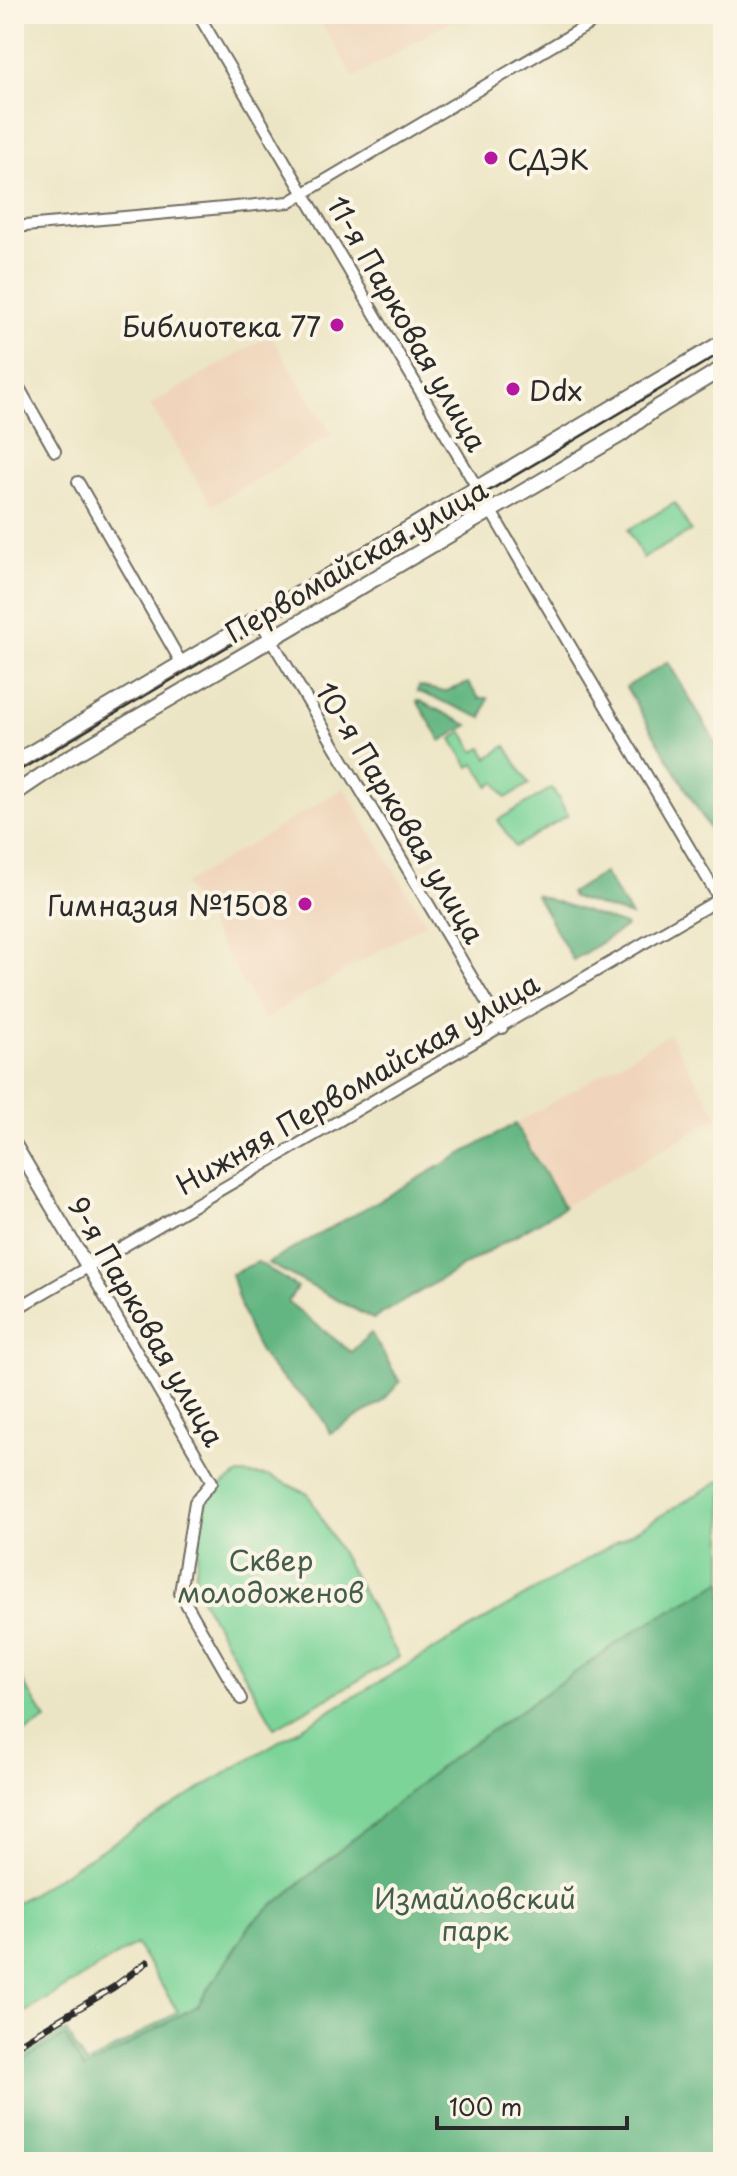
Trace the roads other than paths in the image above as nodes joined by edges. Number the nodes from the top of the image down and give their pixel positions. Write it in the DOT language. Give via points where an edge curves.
graph roads {
  1 [pos="198,14"];
  2 [pos="606,14"];
  3 [pos="304,193"];
  4 [pos="14,227"];
  5 [pos="723,342"];
  6 [pos="723,368"];
  7 [pos="14,379"];
  8 [pos="55,451"];
  9 [pos="78,482"];
  10 [pos="475,488"];
  11 [pos="490,512"];
  12 [pos="259,619"];
  13 [pos="270,639"];
  14 [pos="182,664"];
  15 [pos="14,763"];
  16 [pos="14,794"];
  17 [pos="722,900"];
  18 [pos="502,1028"];
  19 [pos="14,1143"];
  20 [pos="87,1266"];
  21 [pos="14,1310"];
  22 [pos="241,1699"];
  1 -- 3 [label="street, 11-я Парковая улица"];
  2 -- 3 [label="street"];
  3 -- 4 [label="street" via="289,202"];
  3 -- 10 [label="street, 11-я Парковая улица"];
  5 -- 10 [label="main road, Первомайская улица"];
  6 -- 11 [label="main road, Первомайская улица"];
  7 -- 8 [label="street"];
  9 -- 14 [label="street"];
  10 -- 11 [label="street, 11-я Парковая улица"];
  10 -- 12 [label="main road, Первомайская улица"];
  11 -- 13 [label="main road, Первомайская улица"];
  11 -- 17 [label="street, 11-я Парковая улица"];
  12 -- 13 [label="street, 10-я Парковая улица"];
  12 -- 14 [label="main road, Первомайская улица"];
  13 -- 16 [label="main road, Первомайская улица"];
  13 -- 18 [label="street, 10-я Парковая улица"];
  14 -- 15 [label="main road, Первомайская улица"];
  17 -- 18 [label="street, Нижняя Первомайская улица"];
  18 -- 20 [label="street, Нижняя Первомайская улица"];
  19 -- 20 [label="street, 9-я Парковая улица"];
  20 -- 21 [label="street, Нижняя Первомайская улица"];
  20 -- 22 [label="street, 9-я Парковая улица" via="212,1482 195,1502 180,1593"];
}
